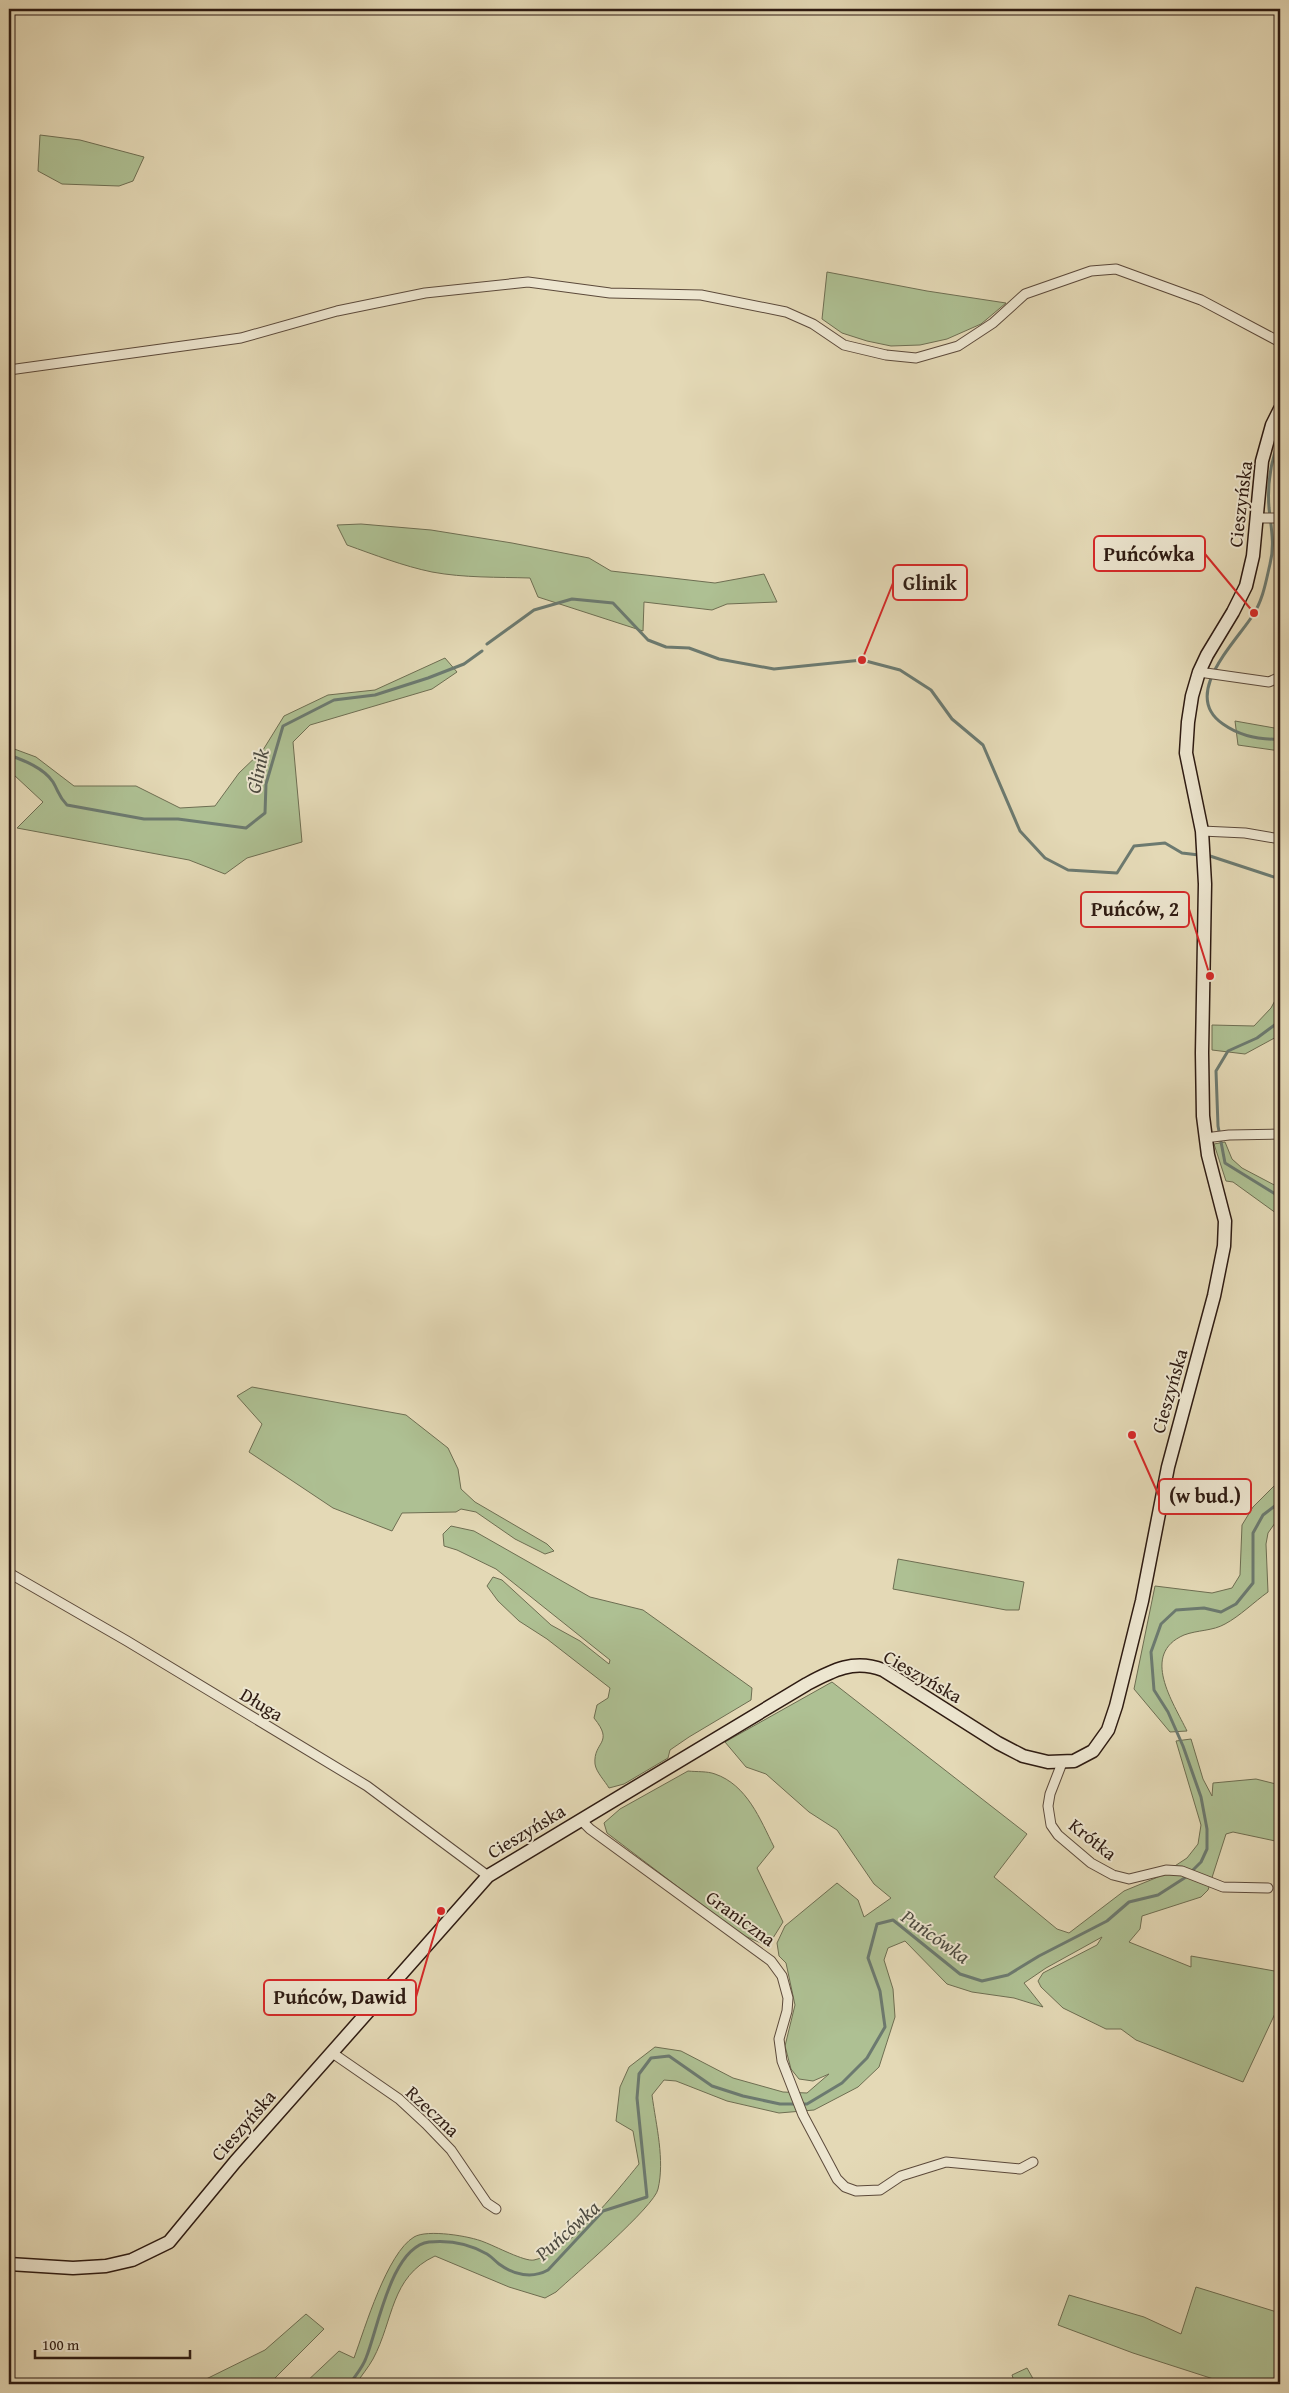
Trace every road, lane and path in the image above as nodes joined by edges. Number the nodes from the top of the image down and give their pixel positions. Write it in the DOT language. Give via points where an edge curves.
graph roads {
  1 [pos="1280,342"];
  2 [pos="9,370"];
  3 [pos="1280,409"];
  4 [pos="1262,518"];
  5 [pos="1280,518"];
  6 [pos="1202,672"];
  7 [pos="1280,677"];
  8 [pos="1202,831"];
  9 [pos="1280,839"];
  10 [pos="1280,1134"];
  11 [pos="1209,1138"];
  12 [pos="9,1573"];
  13 [pos="1062,1763"];
  14 [pos="582,1820"];
  15 [pos="488,1876"];
  16 [pos="1268,1888"];
  17 [pos="331,2052"];
  18 [pos="1033,2162"];
  19 [pos="496,2210"];
  20 [pos="9,2264"];
  1 -- 2 [label="street" via="1201,300 1116,269 1091,271 1025,294 993,323 958,346 916,358 886,356 844,345 813,324 786,312 701,295 610,293 528,282 425,293 337,311 241,338"];
  3 -- 4 [label="street, Cieszyńska" via="1262,461"];
  4 -- 5 [label="street"];
  4 -- 6 [label="street, Cieszyńska" via="1246,586 1207,655"];
  6 -- 7 [label="street" via="1269,682"];
  6 -- 8 [label="street, Cieszyńska" via="1192,696 1186,753"];
  8 -- 9 [label="street"];
  8 -- 11 [label="street, Cieszyńska" via="1205,884 1202,1053"];
  10 -- 11 [label="street"];
  11 -- 13 [label="street, Cieszyńska" via="1225,1221 1218,1280 1175,1435 1142,1601 1116,1706 1108,1730 1093,1750"];
  12 -- 15 [label="street, Długa" via="368,1786"];
  13 -- 14 [label="street, Cieszyńska" via="1018,1754 883,1670 852,1664 807,1684"];
  13 -- 16 [label="street, Krótka" via="1050,1794 1051,1825 1091,1863 1113,1875 1129,1879 1166,1870 1182,1872 1223,1887"];
  14 -- 15 [label="street, Cieszyńska"];
  14 -- 18 [label="street, Graniczna" via="775,1965 782,1976 788,2004 779,2046 782,2061 803,2115 837,2179 845,2187 856,2191 880,2190 901,2176 946,2162 1020,2169"];
  15 -- 17 [label="street, Cieszyńska"];
  17 -- 19 [label="street, Rzeczna" via="399,2099 426,2124 451,2150 487,2203"];
  17 -- 20 [label="street, Cieszyńska" via="175,2237 163,2246 132,2260 106,2266 73,2268"];
}
